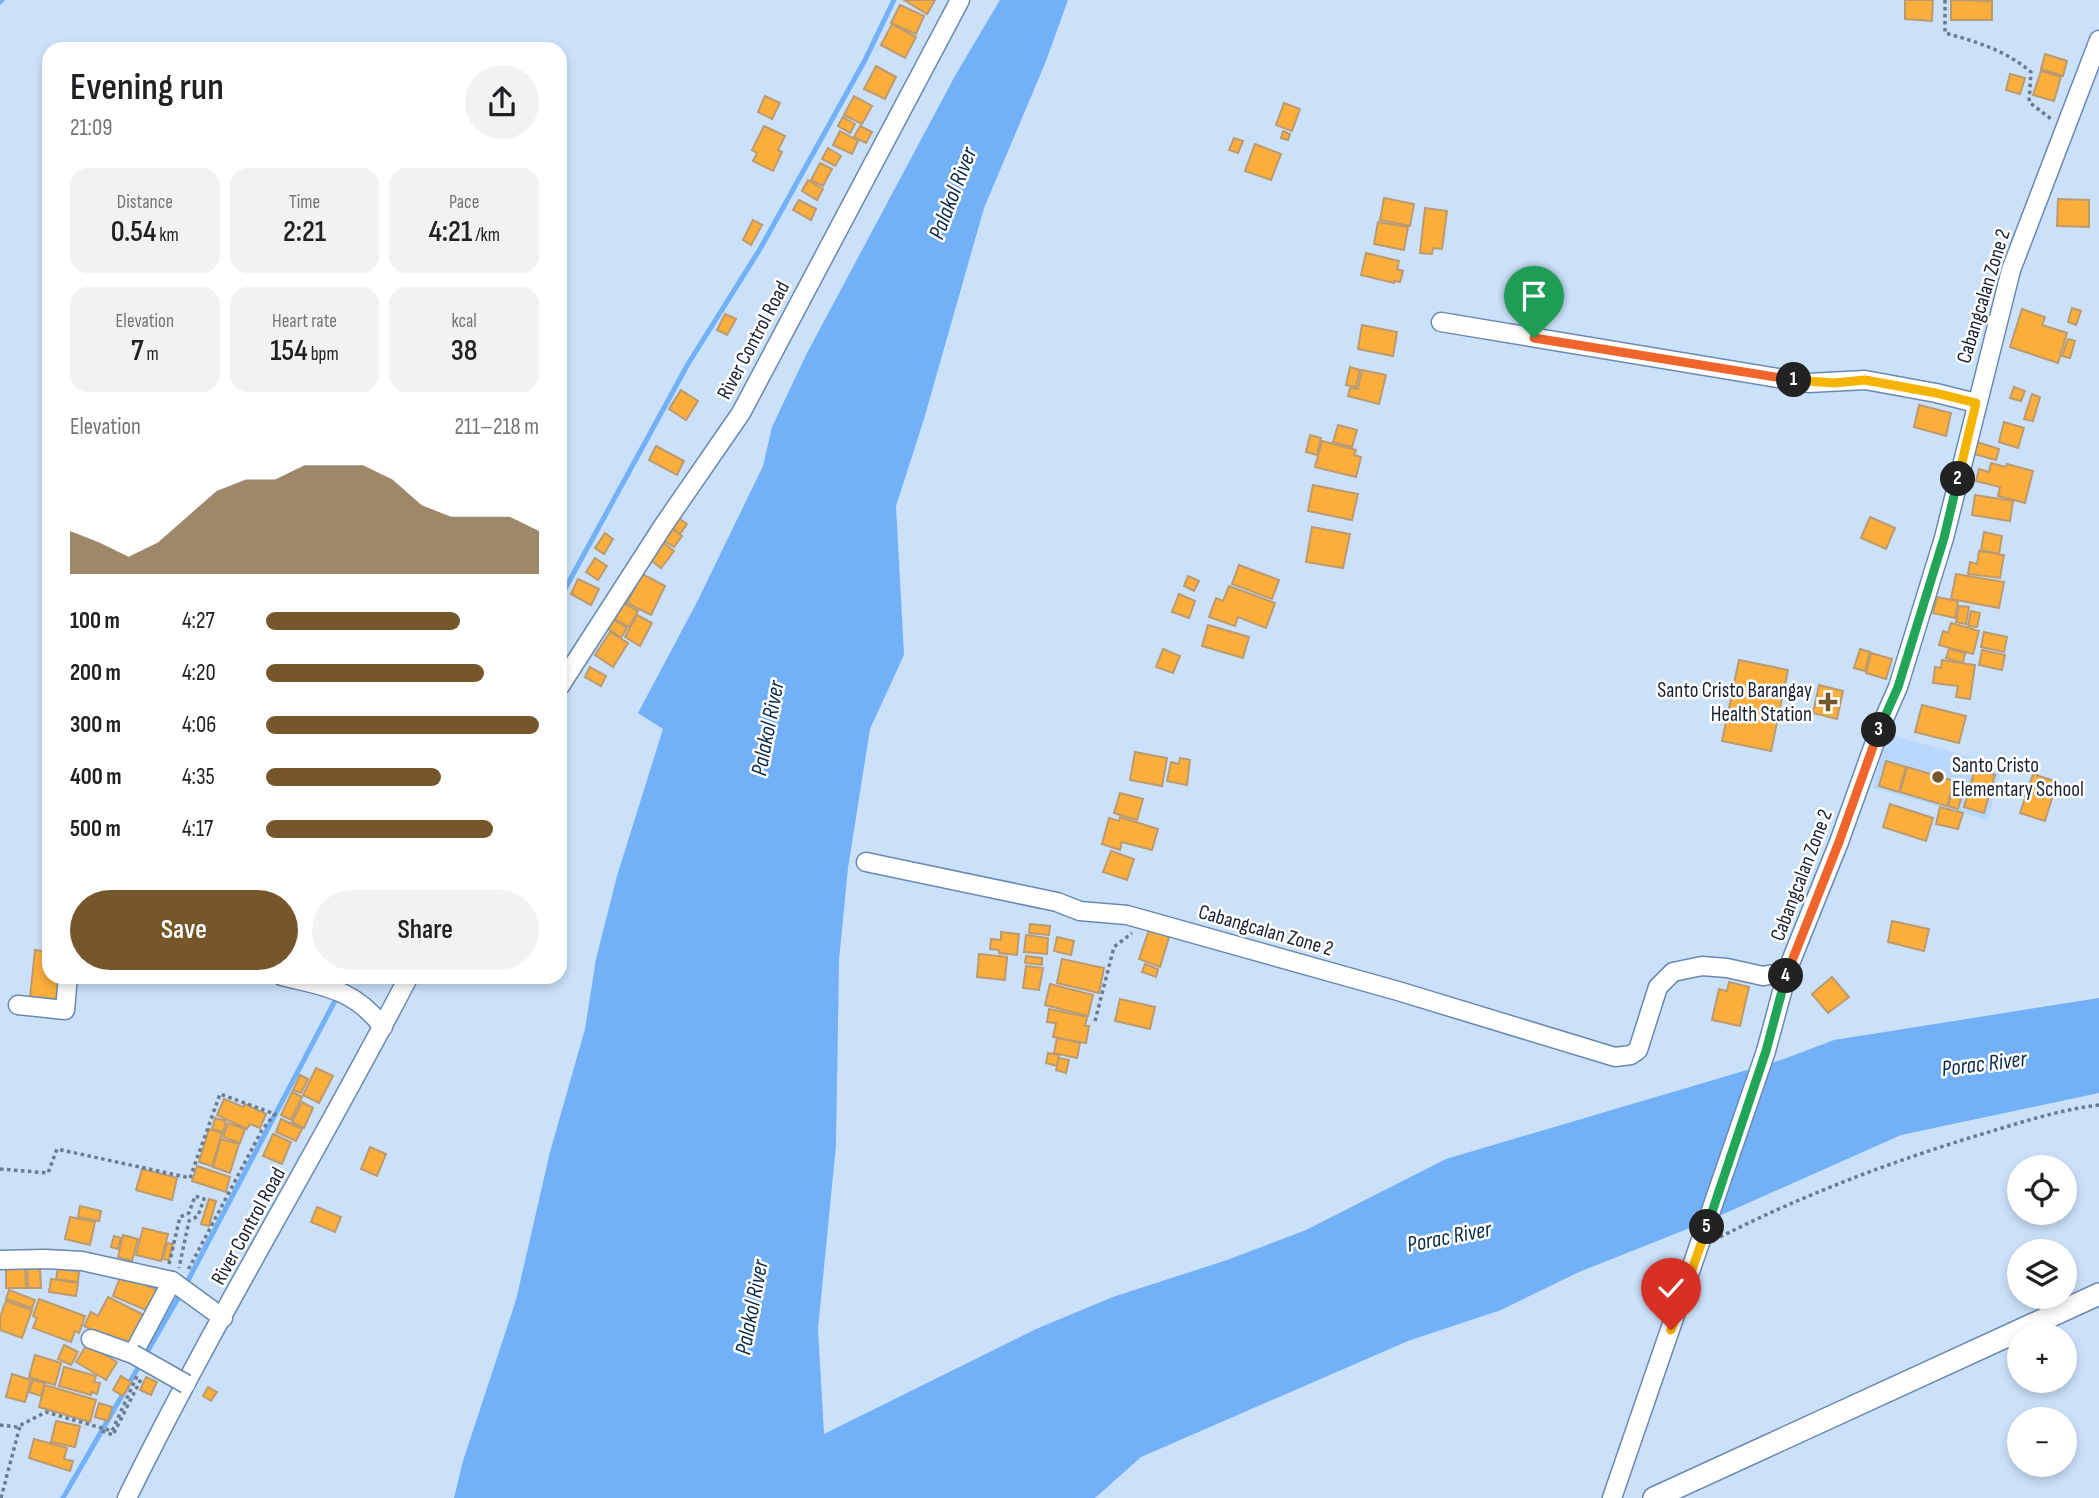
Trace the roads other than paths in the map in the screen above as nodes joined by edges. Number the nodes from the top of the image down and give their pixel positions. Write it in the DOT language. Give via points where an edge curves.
graph roads {
  1 [pos="960,0"];
  2 [pos="2099,40"];
  3 [pos="1441,322"];
  4 [pos="1976,403"];
  5 [pos="567,676"];
  6 [pos="866,862"];
  7 [pos="1789,966"];
  8 [pos="67,984"];
  9 [pos="312,984"];
  10 [pos="405,984"];
  11 [pos="18,1004"];
  12 [pos="383,1027"];
  13 [pos="0,1260"];
  14 [pos="175,1278"];
  15 [pos="2099,1294"];
  16 [pos="223,1318"];
  17 [pos="90,1339"];
  18 [pos="133,1354"];
  19 [pos="186,1384"];
  20 [pos="127,1498"];
  21 [pos="1612,1498"];
  22 [pos="1654,1498"];
  1 -- 5 [label="street, River Control Road" via="741,413"];
  2 -- 4 [label="street, Cabangcalan Zone 2" via="2011,270"];
  3 -- 4 [label="street" via="1808,383 1865,380"];
  4 -- 7 [label="street, Cabangcalan Zone 2" via="1944,538 1898,687"];
  6 -- 7 [label="street, Cabangcalan Zone 2" via="1057,902 1080,911 1127,915 1615,1057 1638,1050 1658,987 1673,972 1702,966 1763,976"];
  7 -- 21 [label="street" via="1766,1051"];
  8 -- 11 [label="street" via="65,1010"];
  9 -- 12 [label="street" via="339,991 369,1010"];
  10 -- 12 [label="street, River Control Road"];
  12 -- 16 [label="street, River Control Road"];
  13 -- 14 [label="street" via="82,1261"];
  14 -- 16 [label="street"];
  14 -- 18 [label="street"];
  15 -- 22 [label="street"];
  16 -- 19 [label="street, River Control Road"];
  17 -- 18 [label="street"];
  18 -- 19 [label="street, bridge"];
  19 -- 20 [label="street, River Control Road"];
}
